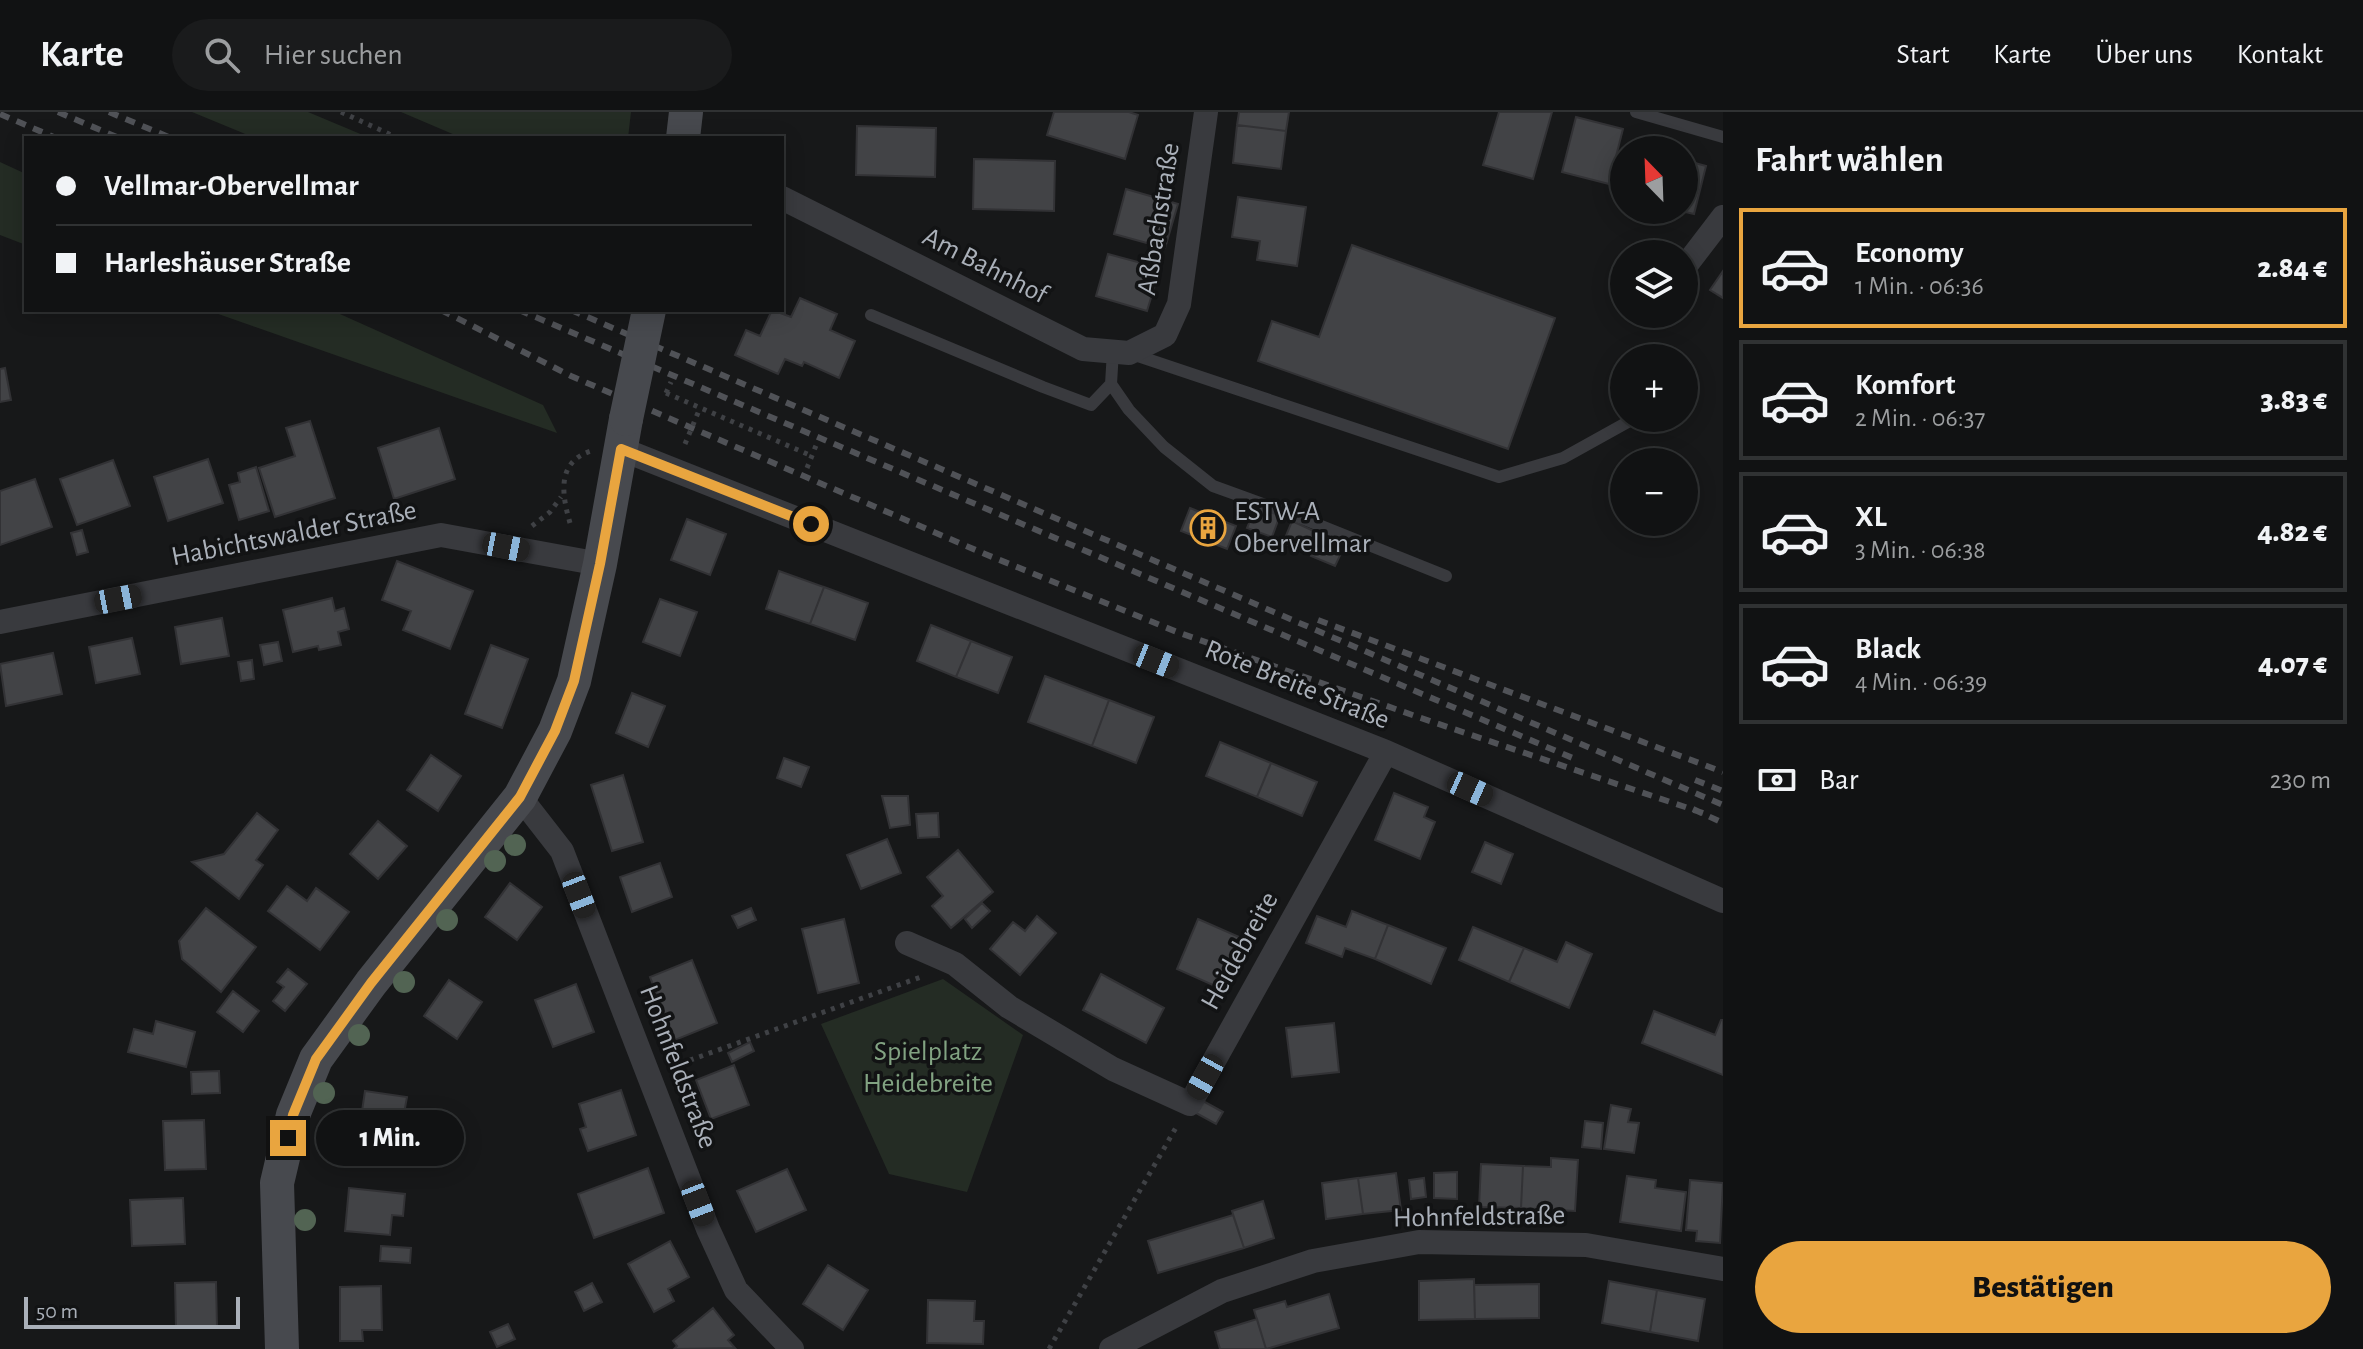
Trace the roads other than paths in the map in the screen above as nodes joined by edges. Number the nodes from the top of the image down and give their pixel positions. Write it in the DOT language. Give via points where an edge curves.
graph roads {
  1 [pos="686,112"];
  2 [pos="1206,112"];
  3 [pos="1636,112"];
  4 [pos="683,136"];
  5 [pos="1723,137"];
  6 [pos="784,199"];
  7 [pos="1723,217"];
  8 [pos="1698,250"];
  9 [pos="648,312"];
  10 [pos="871,315"];
  11 [pos="1121,352"];
  12 [pos="1111,384"];
  13 [pos="1610,432"];
  14 [pos="616,439"];
  15 [pos="600,564"];
  16 [pos="1446,576"];
  17 [pos="0,622"];
  18 [pos="1386,752"];
  19 [pos="520,797"];
  20 [pos="1723,901"];
  21 [pos="907,943"];
  22 [pos="1723,1269"];
  23 [pos="282,1349"];
  24 [pos="792,1349"];
  25 [pos="1111,1349"];
  1 -- 4 [label="main road"];
  2 -- 11 [label="street, Aßbachstraße" via="1179,304 1165,335"];
  3 -- 5 [label="lane"];
  6 -- 11 [label="street, Am Bahnhof" via="1083,349"];
  7 -- 8 [label="street"];
  9 -- 14 [label="main road, bridge"];
  10 -- 12 [label="lane" via="1091,405"];
  11 -- 12 [label="lane"];
  11 -- 13 [label="lane" via="1499,477 1563,458"];
  12 -- 16 [label="lane" via="1164,447 1213,486"];
  14 -- 15 [label="main road"];
  14 -- 18 [label="street, Rote Breite Straße"];
  15 -- 17 [label="street, Habichtswalder Straße" via="441,535"];
  15 -- 19 [label="main road" via="574,681"];
  18 -- 20 [label="street, Rote Breite Straße"];
  18 -- 21 [label="street, Heidebreite" via="1190,1104 1113,1069 1009,1007 955,964"];
  19 -- 23 [label="main road" via="316,1059 293,1115 277,1183"];
  19 -- 24 [label="street, Hohnfeldstraße" via="562,851 736,1290"];
  22 -- 25 [label="street, Hohnfeldstraße" via="1586,1245 1419,1242 1313,1261 1222,1291"];
}
